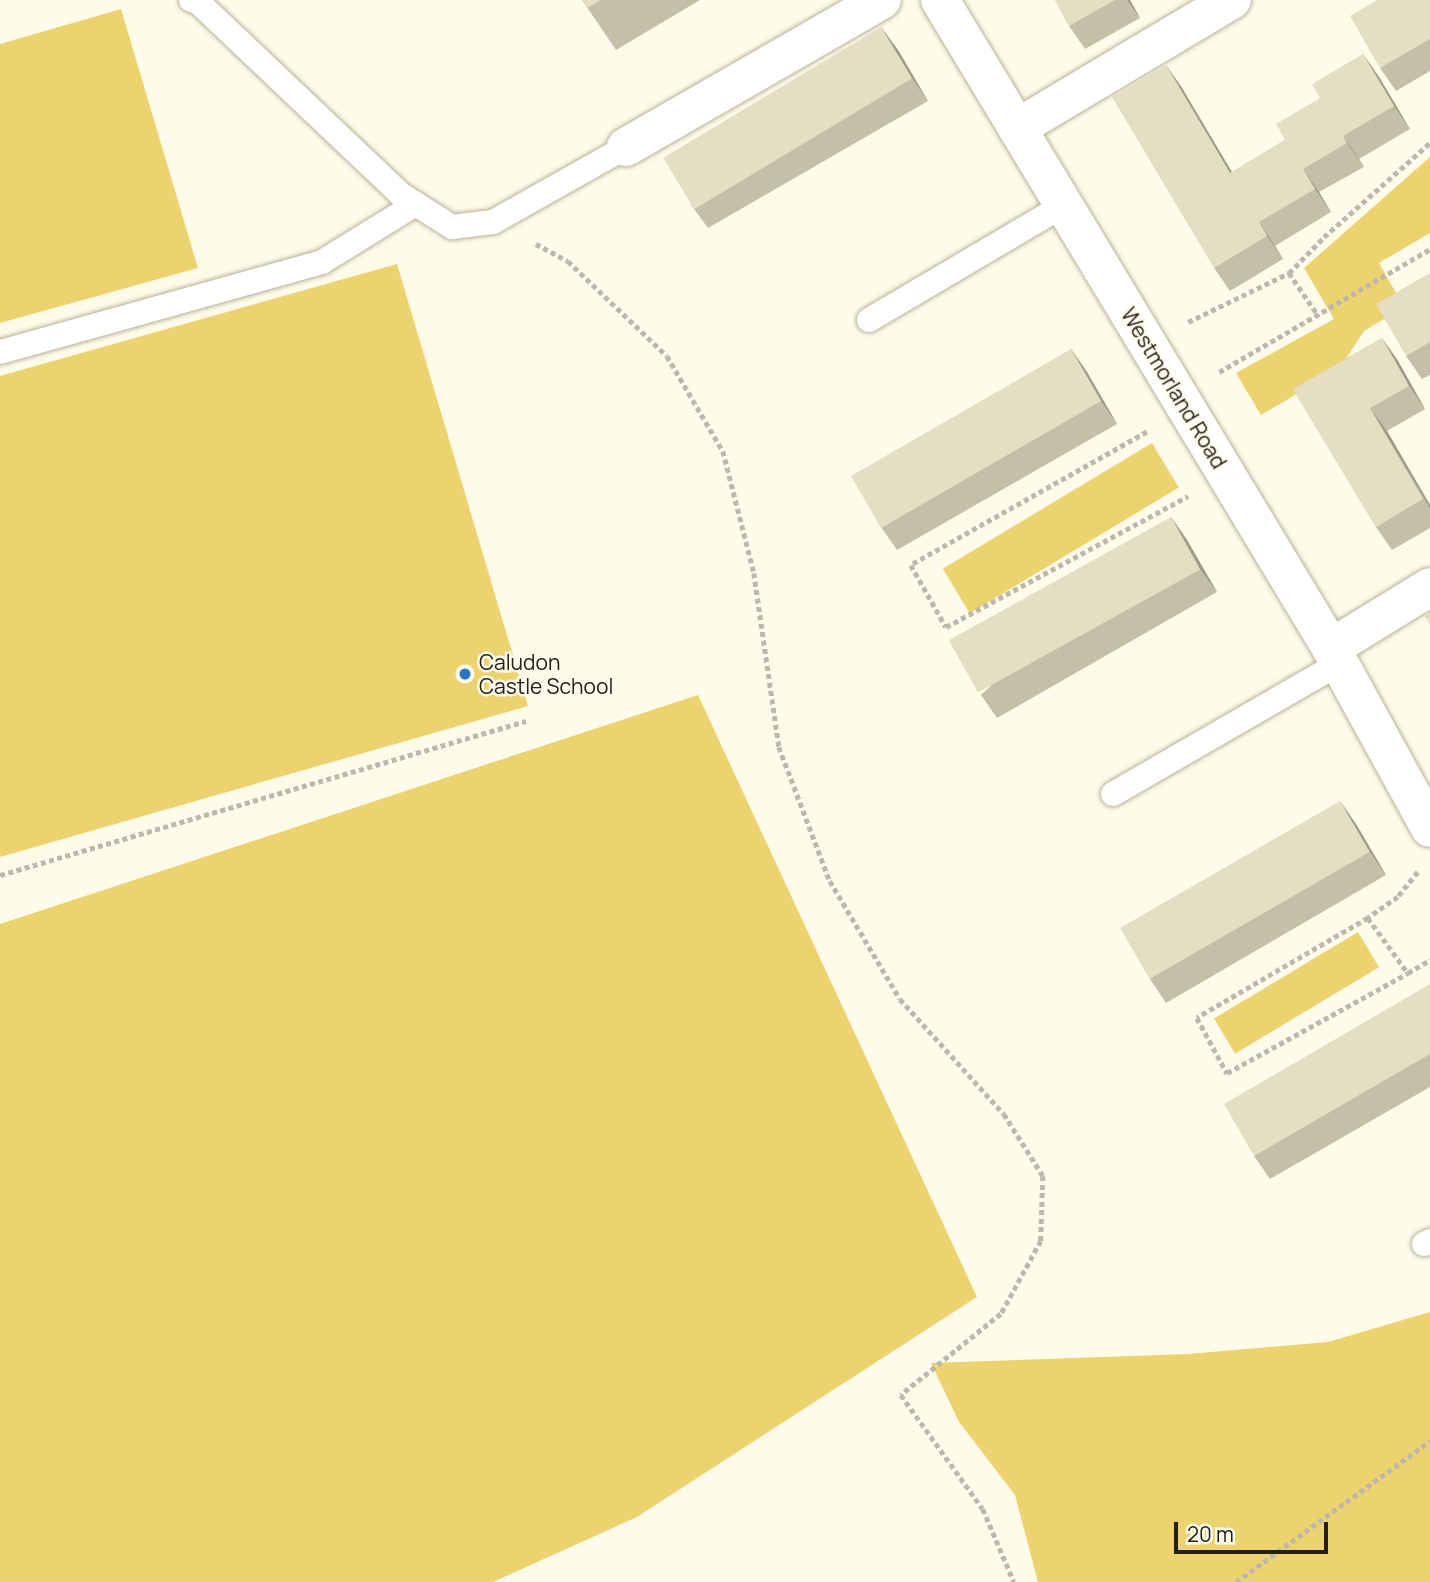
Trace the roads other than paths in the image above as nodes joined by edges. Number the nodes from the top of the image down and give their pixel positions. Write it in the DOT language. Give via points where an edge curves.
graph roads {
  1 [pos="191,0"];
  2 [pos="881,0"];
  3 [pos="940,0"];
  4 [pos="1232,0"];
  5 [pos="1017,128"];
  6 [pos="626,147"];
  7 [pos="416,204"];
  8 [pos="1064,205"];
  9 [pos="869,320"];
  10 [pos="0,352"];
  11 [pos="1430,587"];
  12 [pos="1336,656"];
  13 [pos="1113,794"];
  14 [pos="1430,828"];
  1 -- 7 [label="lane"];
  2 -- 6 [label="street"];
  3 -- 5 [label="street, Westmorland Road"];
  4 -- 5 [label="street"];
  5 -- 8 [label="street, Westmorland Road"];
  6 -- 7 [label="lane" via="493,222 452,227"];
  7 -- 10 [label="lane" via="322,262"];
  8 -- 9 [label="lane"];
  8 -- 12 [label="street, Westmorland Road"];
  11 -- 12 [label="street"];
  12 -- 13 [label="lane"];
  12 -- 14 [label="street, Westmorland Road"];
}
